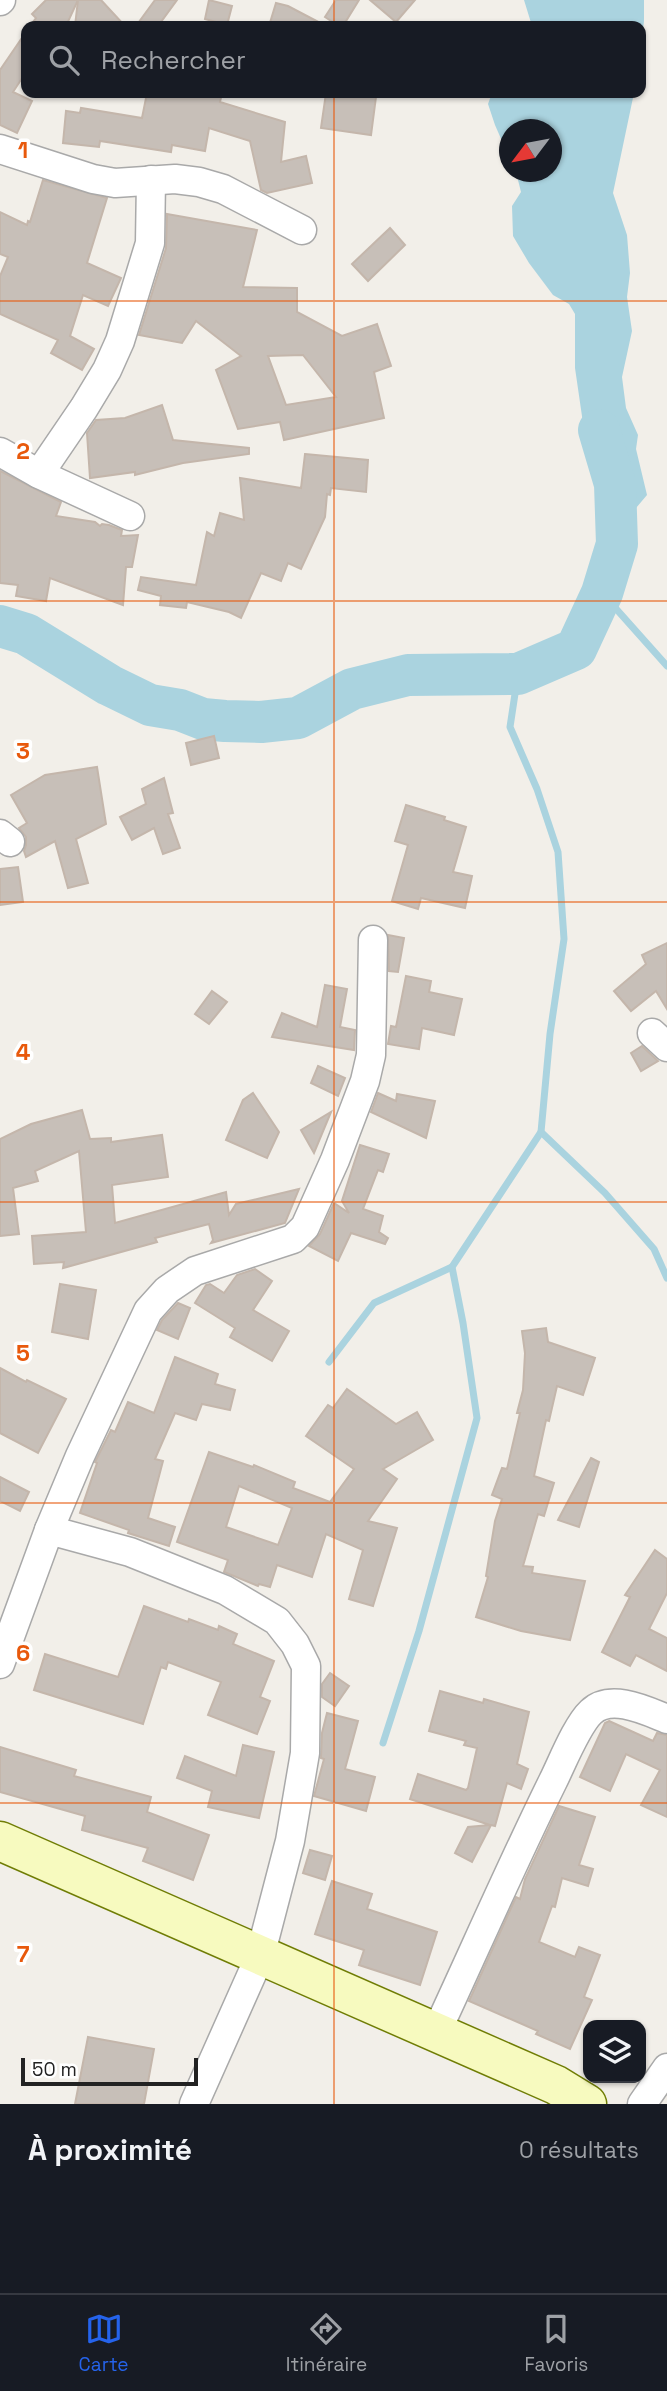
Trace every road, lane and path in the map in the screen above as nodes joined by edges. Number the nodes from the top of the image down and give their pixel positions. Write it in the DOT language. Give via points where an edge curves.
graph roads {
  1 [pos="0,149"];
  2 [pos="151,180"];
  3 [pos="302,230"];
  4 [pos="0,452"];
  5 [pos="39,474"];
  6 [pos="130,516"];
  7 [pos="373,940"];
  8 [pos="49,1530"];
  9 [pos="0,1664"];
  10 [pos="667,1719"];
  11 [pos="0,1841"];
  12 [pos="260,1956"];
  13 [pos="436,2033"];
  14 [pos="667,2068"];
  15 [pos="194,2104"];
  16 [pos="587,2104"];
  17 [pos="642,2104"];
  1 -- 2 [label="street" via="93,179 115,183"];
  2 -- 3 [label="street" via="175,179 223,189"];
  2 -- 5 [label="street" via="150,243 120,341 85,408"];
  4 -- 5 [label="street"];
  5 -- 6 [label="street"];
  7 -- 8 [label="street" via="371,1055 365,1081 305,1227 293,1239 195,1271 167,1290 149,1311"];
  8 -- 9 [label="street"];
  8 -- 12 [label="street" via="130,1552 225,1590 277,1621 306,1666 305,1753 290,1841"];
  10 -- 13 [label="street" via="625,1703 592,1711 539,1808"];
  11 -- 12 [label="street"];
  12 -- 13 [label="street"];
  12 -- 15 [label="street"];
  13 -- 16 [label="street" via="556,2085"];
  14 -- 17 [label="street"];
}
